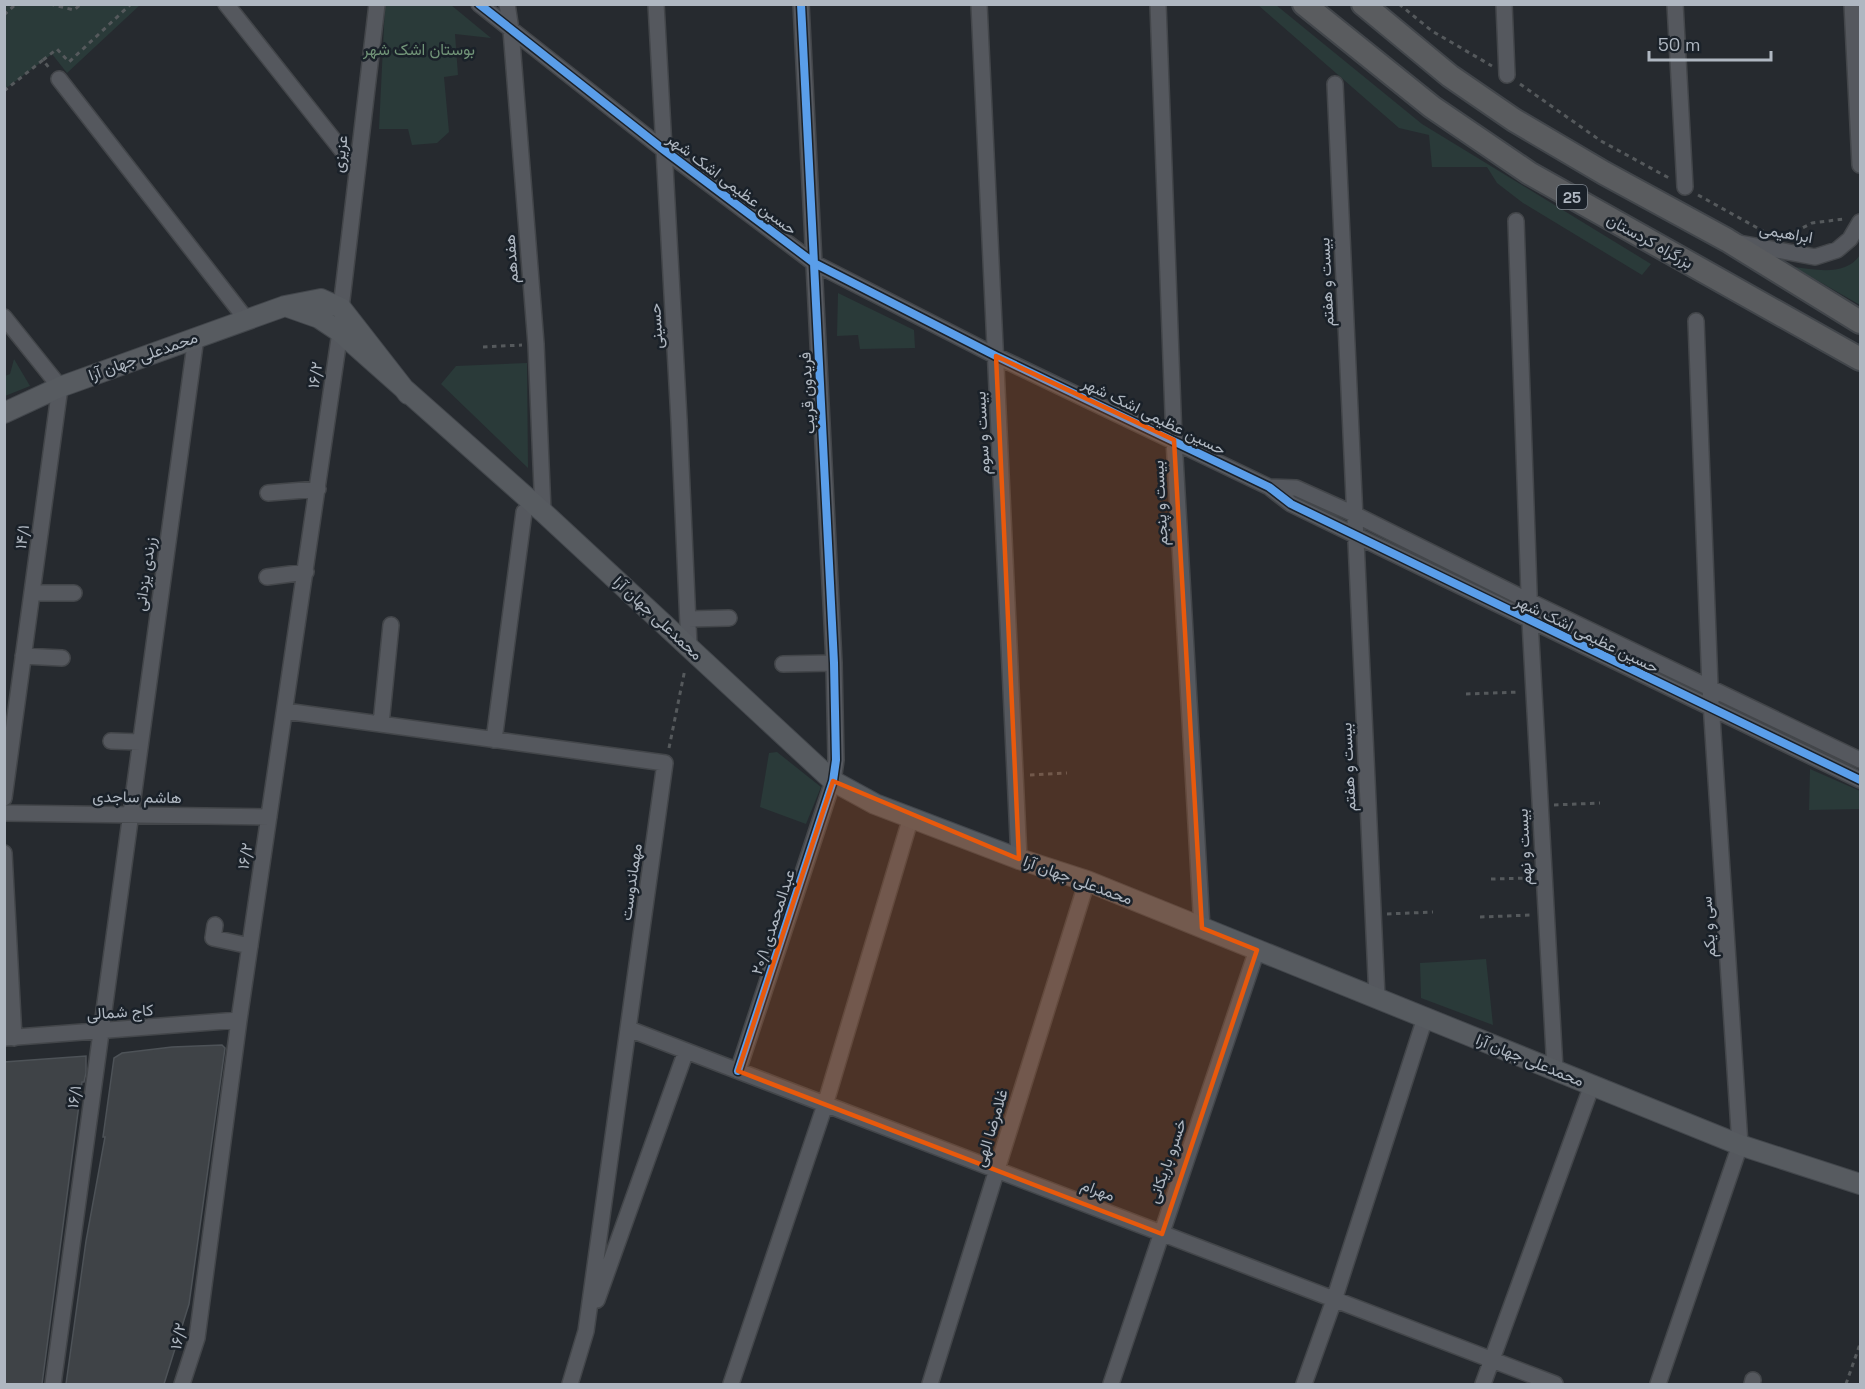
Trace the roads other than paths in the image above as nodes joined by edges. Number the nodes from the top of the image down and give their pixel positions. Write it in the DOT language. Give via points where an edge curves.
graph roads {
  1 [pos="226,4"];
  2 [pos="376,4"];
  3 [pos="479,4"];
  4 [pos="507,4"];
  5 [pos="656,4"];
  6 [pos="801,4"];
  7 [pos="979,4"];
  8 [pos="1158,4"];
  9 [pos="1304,4"];
  10 [pos="1363,4"];
  11 [pos="1504,4"];
  12 [pos="1675,4"];
  13 [pos="1852,4"];
  14 [pos="511,30"];
  15 [pos="1858,62"];
  16 [pos="1507,75"];
  17 [pos="59,80"];
  18 [pos="1335,84"];
  19 [pos="664,150"];
  20 [pos="1860,165"];
  21 [pos="356,168"];
  22 [pos="1685,187"];
  23 [pos="1857,220"];
  24 [pos="1516,221"];
  25 [pos="1727,240"];
  26 [pos="814,263"];
  27 [pos="285,306"];
  28 [pos="341,308"];
  29 [pos="4,317"];
  30 [pos="246,319"];
  31 [pos="1696,321"];
  32 [pos="1860,322"];
  33 [pos="340,332"];
  34 [pos="196,337"];
  35 [pos="996,356"];
  36 [pos="1860,359"];
  37 [pos="60,387"];
  38 [pos="408,394"];
  39 [pos="4,413"];
  40 [pos="1174,440"];
  41 [pos="1269,487"];
  42 [pos="318,489"];
  43 [pos="268,493"];
  44 [pos="533,512"];
  45 [pos="1354,514"];
  46 [pos="1355,535"];
  47 [pos="306,572"];
  48 [pos="267,577"];
  49 [pos="32,593"];
  50 [pos="74,593"];
  51 [pos="1529,601"];
  52 [pos="729,618"];
  53 [pos="688,620"];
  54 [pos="1530,621"];
  55 [pos="391,626"];
  56 [pos="689,646"];
  57 [pos="23,656"];
  58 [pos="62,658"];
  59 [pos="834,663"];
  60 [pos="783,664"];
  61 [pos="1710,687"];
  62 [pos="1711,707"];
  63 [pos="285,711"];
  64 [pos="381,724"];
  65 [pos="494,740"];
  66 [pos="111,741"];
  67 [pos="141,742"];
  68 [pos="1860,759"];
  69 [pos="1860,780"];
  70 [pos="833,781"];
  71 [pos="4,798"];
  72 [pos="4,813"];
  73 [pos="130,815"];
  74 [pos="911,817"];
  75 [pos="269,818"];
  76 [pos="4,853"];
  77 [pos="1019,859"];
  78 [pos="1087,881"];
  79 [pos="215,925"];
  80 [pos="1202,928"];
  81 [pos="250,946"];
  82 [pos="1257,950"];
  83 [pos="1377,998"];
  84 [pos="1425,1018"];
  85 [pos="239,1020"];
  86 [pos="629,1029"];
  87 [pos="101,1031"];
  88 [pos="9,1038"];
  89 [pos="686,1051"];
  90 [pos="1555,1070"];
  91 [pos="738,1071"];
  92 [pos="1592,1085"];
  93 [pos="825,1105"];
  94 [pos="1740,1145"];
  95 [pos="997,1171"];
  96 [pos="1860,1184"];
  97 [pos="1162,1234"];
  98 [pos="1334,1300"];
  99 [pos="586,1331"];
  100 [pos="1491,1360"];
  101 [pos="53,1384"];
  102 [pos="182,1384"];
  103 [pos="570,1384"];
  104 [pos="731,1384"];
  105 [pos="930,1384"];
  106 [pos="1111,1384"];
  107 [pos="1304,1384"];
  108 [pos="1483,1384"];
  109 [pos="1555,1384"];
  110 [pos="1658,1384"];
  1 -- 21 [label="street"];
  2 -- 21 [label="street, عزیزی"];
  3 -- 14 [label="street, حسین عظیمی اشک شهر"];
  4 -- 14 [label="street, هفدهم"];
  5 -- 19 [label="street, حسینی"];
  6 -- 26 [label="street, فریدون قریب"];
  7 -- 35 [label="street, بیست و سوم"];
  8 -- 40 [label="street, بیست و پنجم"];
  9 -- 36 [label="highway, بزرگراه کردستان / 25" via="1432,107 1529,173"];
  10 -- 25 [label="highway, 25" via="1450,76 1514,120"];
  11 -- 16 [label="street"];
  12 -- 22 [label="street"];
  13 -- 15 [label="street"];
  14 -- 19 [label="street, حسین عظیمی اشک شهر"];
  14 -- 44 [label="street, هفدهم" via="536,344"];
  15 -- 20 [label="street"];
  17 -- 30 [label="street"];
  18 -- 45 [label="street, بیست و هفتم"];
  19 -- 26 [label="street, حسین عظیمی اشک شهر"];
  19 -- 53 [label="street, حسینی"];
  21 -- 28 [label="street, عزیزی"];
  23 -- 25 [label="street, ابراهیمی" via="1850,239 1837,250 1815,258"];
  24 -- 51 [label="street"];
  25 -- 32 [label="highway, 25"];
  26 -- 35 [label="street, حسین عظیمی اشک شهر"];
  26 -- 59 [label="street, فریدون قریب"];
  27 -- 28 [label="main road, محمدعلی جهان آرا" via="321,299"];
  27 -- 30 [label="main road, محمدعلی جهان آرا"];
  27 -- 33 [label="main road" via="319,318"];
  28 -- 38 [label="main road"];
  29 -- 37 [label="street"];
  30 -- 34 [label="main road, محمدعلی جهان آرا"];
  31 -- 61 [label="street"];
  33 -- 38 [label="main road"];
  33 -- 42 [label="street, ۱۶/۲"];
  34 -- 37 [label="main road, محمدعلی جهان آرا"];
  34 -- 67 [label="street, زرندی یزدانی"];
  35 -- 40 [label="street, حسین عظیمی اشک شهر"];
  35 -- 77 [label="street, بیست و سوم"];
  37 -- 39 [label="main road, محمدعلی جهان آرا"];
  37 -- 49 [label="street, ۱۴/۱"];
  38 -- 44 [label="main road, محمدعلی جهان آرا"];
  40 -- 41 [label="street, حسین عظیمی اشک شهر"];
  40 -- 80 [label="street, بیست و پنجم"];
  41 -- 45 [label="street, حسین عظیمی اشک شهر" via="1296,488"];
  41 -- 46 [label="street, حسین عظیمی اشک شهر" via="1291,504"];
  42 -- 43 [label="street"];
  42 -- 47 [label="street, ۱۶/۲"];
  44 -- 56 [label="main road, محمدعلی جهان آرا"];
  44 -- 65 [label="street, هفدهم"];
  45 -- 46 [label="street, بیست و هفتم"];
  45 -- 51 [label="street, حسین عظیمی اشک شهر"];
  46 -- 54 [label="street, حسین عظیمی اشک شهر"];
  46 -- 83 [label="street, بیست و هفتم"];
  47 -- 48 [label="street"];
  47 -- 63 [label="street, ۱۶/۲"];
  49 -- 50 [label="street"];
  49 -- 57 [label="street, ۱۴/۱"];
  51 -- 54 [label="street, بیست و نهم"];
  51 -- 61 [label="street, حسین عظیمی اشک شهر"];
  52 -- 53 [label="street"];
  53 -- 56 [label="street, حسینی"];
  54 -- 62 [label="street, حسین عظیمی اشک شهر"];
  54 -- 90 [label="street, بیست و نهم"];
  55 -- 64 [label="street"];
  56 -- 70 [label="main road, محمدعلی جهان آرا"];
  57 -- 58 [label="street"];
  57 -- 71 [label="street, ۱۴/۱"];
  59 -- 60 [label="street"];
  59 -- 70 [label="street, فریدون قریب"];
  61 -- 62 [label="street, سی و یکم"];
  61 -- 68 [label="street, حسین عظیمی اشک شهر"];
  62 -- 69 [label="street, حسین عظیمی اشک شهر"];
  62 -- 94 [label="street, سی و یکم"];
  63 -- 64 [label="street"];
  63 -- 75 [label="street, ۱۶/۲"];
  64 -- 65 [label="street"];
  65 -- 86 [label="street, مهماندوست" via="665,763"];
  66 -- 67 [label="street"];
  67 -- 73 [label="street, زرندی یزدانی"];
  70 -- 74 [label="main road, محمدعلی جهان آرا" via="875,804"];
  70 -- 91 [label="street, عبدالمحمدی ۲۰/۱"];
  72 -- 73 [label="street, هاشم ساجدی"];
  73 -- 75 [label="street, هاشم ساجدی"];
  73 -- 87 [label="street, ۱۶/۱"];
  74 -- 77 [label="main road, محمدعلی جهان آرا"];
  74 -- 93 [label="street"];
  75 -- 81 [label="street, ۱۶/۲"];
  76 -- 88 [label="street"];
  77 -- 78 [label="main road, محمدعلی جهان آرا"];
  78 -- 80 [label="main road, محمدعلی جهان آرا"];
  78 -- 95 [label="street, غلامرضا الهی"];
  79 -- 81 [label="street" via="213,938"];
  80 -- 82 [label="main road, محمدعلی جهان آرا"];
  81 -- 85 [label="street, ۱۶/۲"];
  82 -- 83 [label="main road, محمدعلی جهان آرا"];
  82 -- 97 [label="street, خسرو باریکانی"];
  83 -- 84 [label="main road, محمدعلی جهان آرا"];
  84 -- 90 [label="main road, محمدعلی جهان آرا"];
  84 -- 98 [label="street"];
  85 -- 87 [label="street, کاج شمالی"];
  85 -- 102 [label="street, ۱۶/۲" via="197,1338"];
  86 -- 89 [label="street, مهرام"];
  86 -- 99 [label="street, مهماندوست"];
  87 -- 88 [label="street, کاج شمالی"];
  87 -- 101 [label="street, ۱۶/۱"];
  89 -- 91 [label="street, مهرام"];
  89 -- 99 [label="street"];
  90 -- 92 [label="main road, محمدعلی جهان آرا"];
  91 -- 93 [label="street, مهرام"];
  92 -- 94 [label="main road, محمدعلی جهان آرا"];
  92 -- 100 [label="street"];
  93 -- 95 [label="street, مهرام"];
  93 -- 104 [label="street"];
  94 -- 96 [label="main road, محمدعلی جهان آرا"];
  94 -- 110 [label="street"];
  95 -- 97 [label="street, مهرام"];
  95 -- 105 [label="street, غلامرضا الهی"];
  97 -- 98 [label="street, مهرام"];
  97 -- 106 [label="street, خسرو باریکانی"];
  98 -- 100 [label="street, مهرام"];
  98 -- 107 [label="street"];
  99 -- 103 [label="street, مهماندوست"];
  100 -- 108 [label="street"];
  100 -- 109 [label="street, مهرام"];
}
